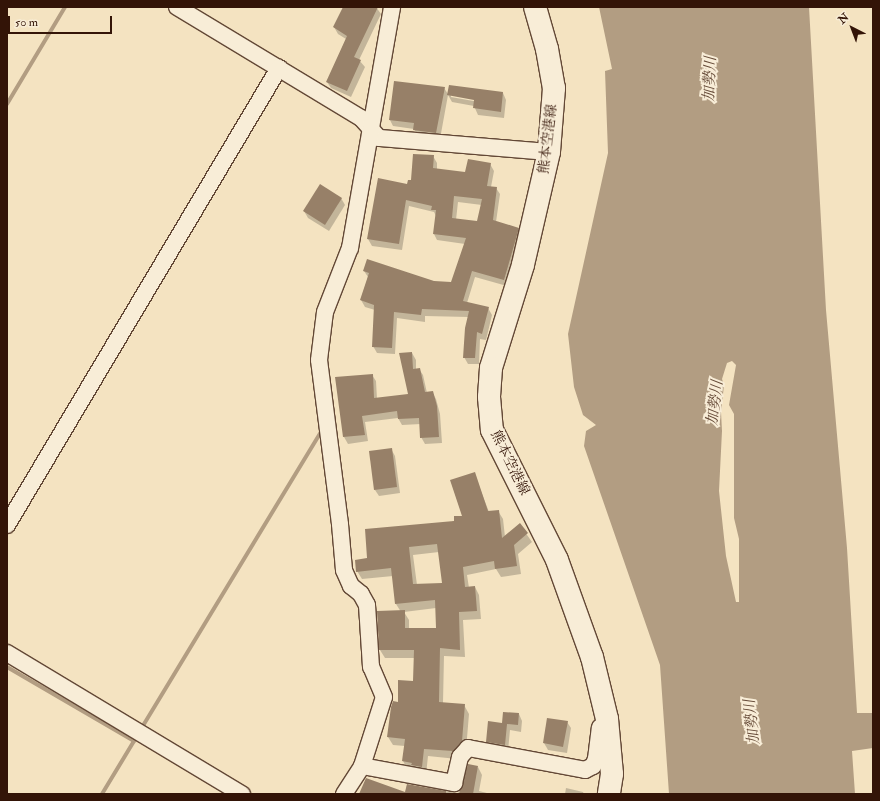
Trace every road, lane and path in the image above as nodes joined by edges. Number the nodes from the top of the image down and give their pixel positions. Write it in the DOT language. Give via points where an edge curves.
graph roads {
  1 [pos="177,7"];
  2 [pos="392,7"];
  3 [pos="535,7"];
  4 [pos="279,68"];
  5 [pos="372,131"];
  6 [pos="549,152"];
  7 [pos="7,525"];
  8 [pos="7,653"];
  9 [pos="607,719"];
  10 [pos="362,766"];
  11 [pos="452,788"];
  12 [pos="242,794"];
  13 [pos="344,794"];
  14 [pos="609,794"];
  1 -- 4 [label="street"];
  2 -- 5 [label="street"];
  3 -- 6 [label="main road, 熊本空港線" via="547,49 554,88"];
  4 -- 5 [label="street" via="361,118"];
  4 -- 7 [label="street"];
  5 -- 6 [label="street" via="379,138"];
  5 -- 10 [label="street" via="350,248 325,312 319,360 344,570 351,586 361,594 367,605 371,667 384,697"];
  6 -- 9 [label="main road, 熊本空港線" via="523,265 491,368 489,397 492,430 557,560 592,657"];
  8 -- 12 [label="street"];
  9 -- 11 [label="street" via="600,725 599,744 593,766 585,770 468,748 460,757"];
  9 -- 14 [label="main road, 熊本空港線" via="612,774"];
  10 -- 11 [label="street"];
  10 -- 13 [label="street"];
}
